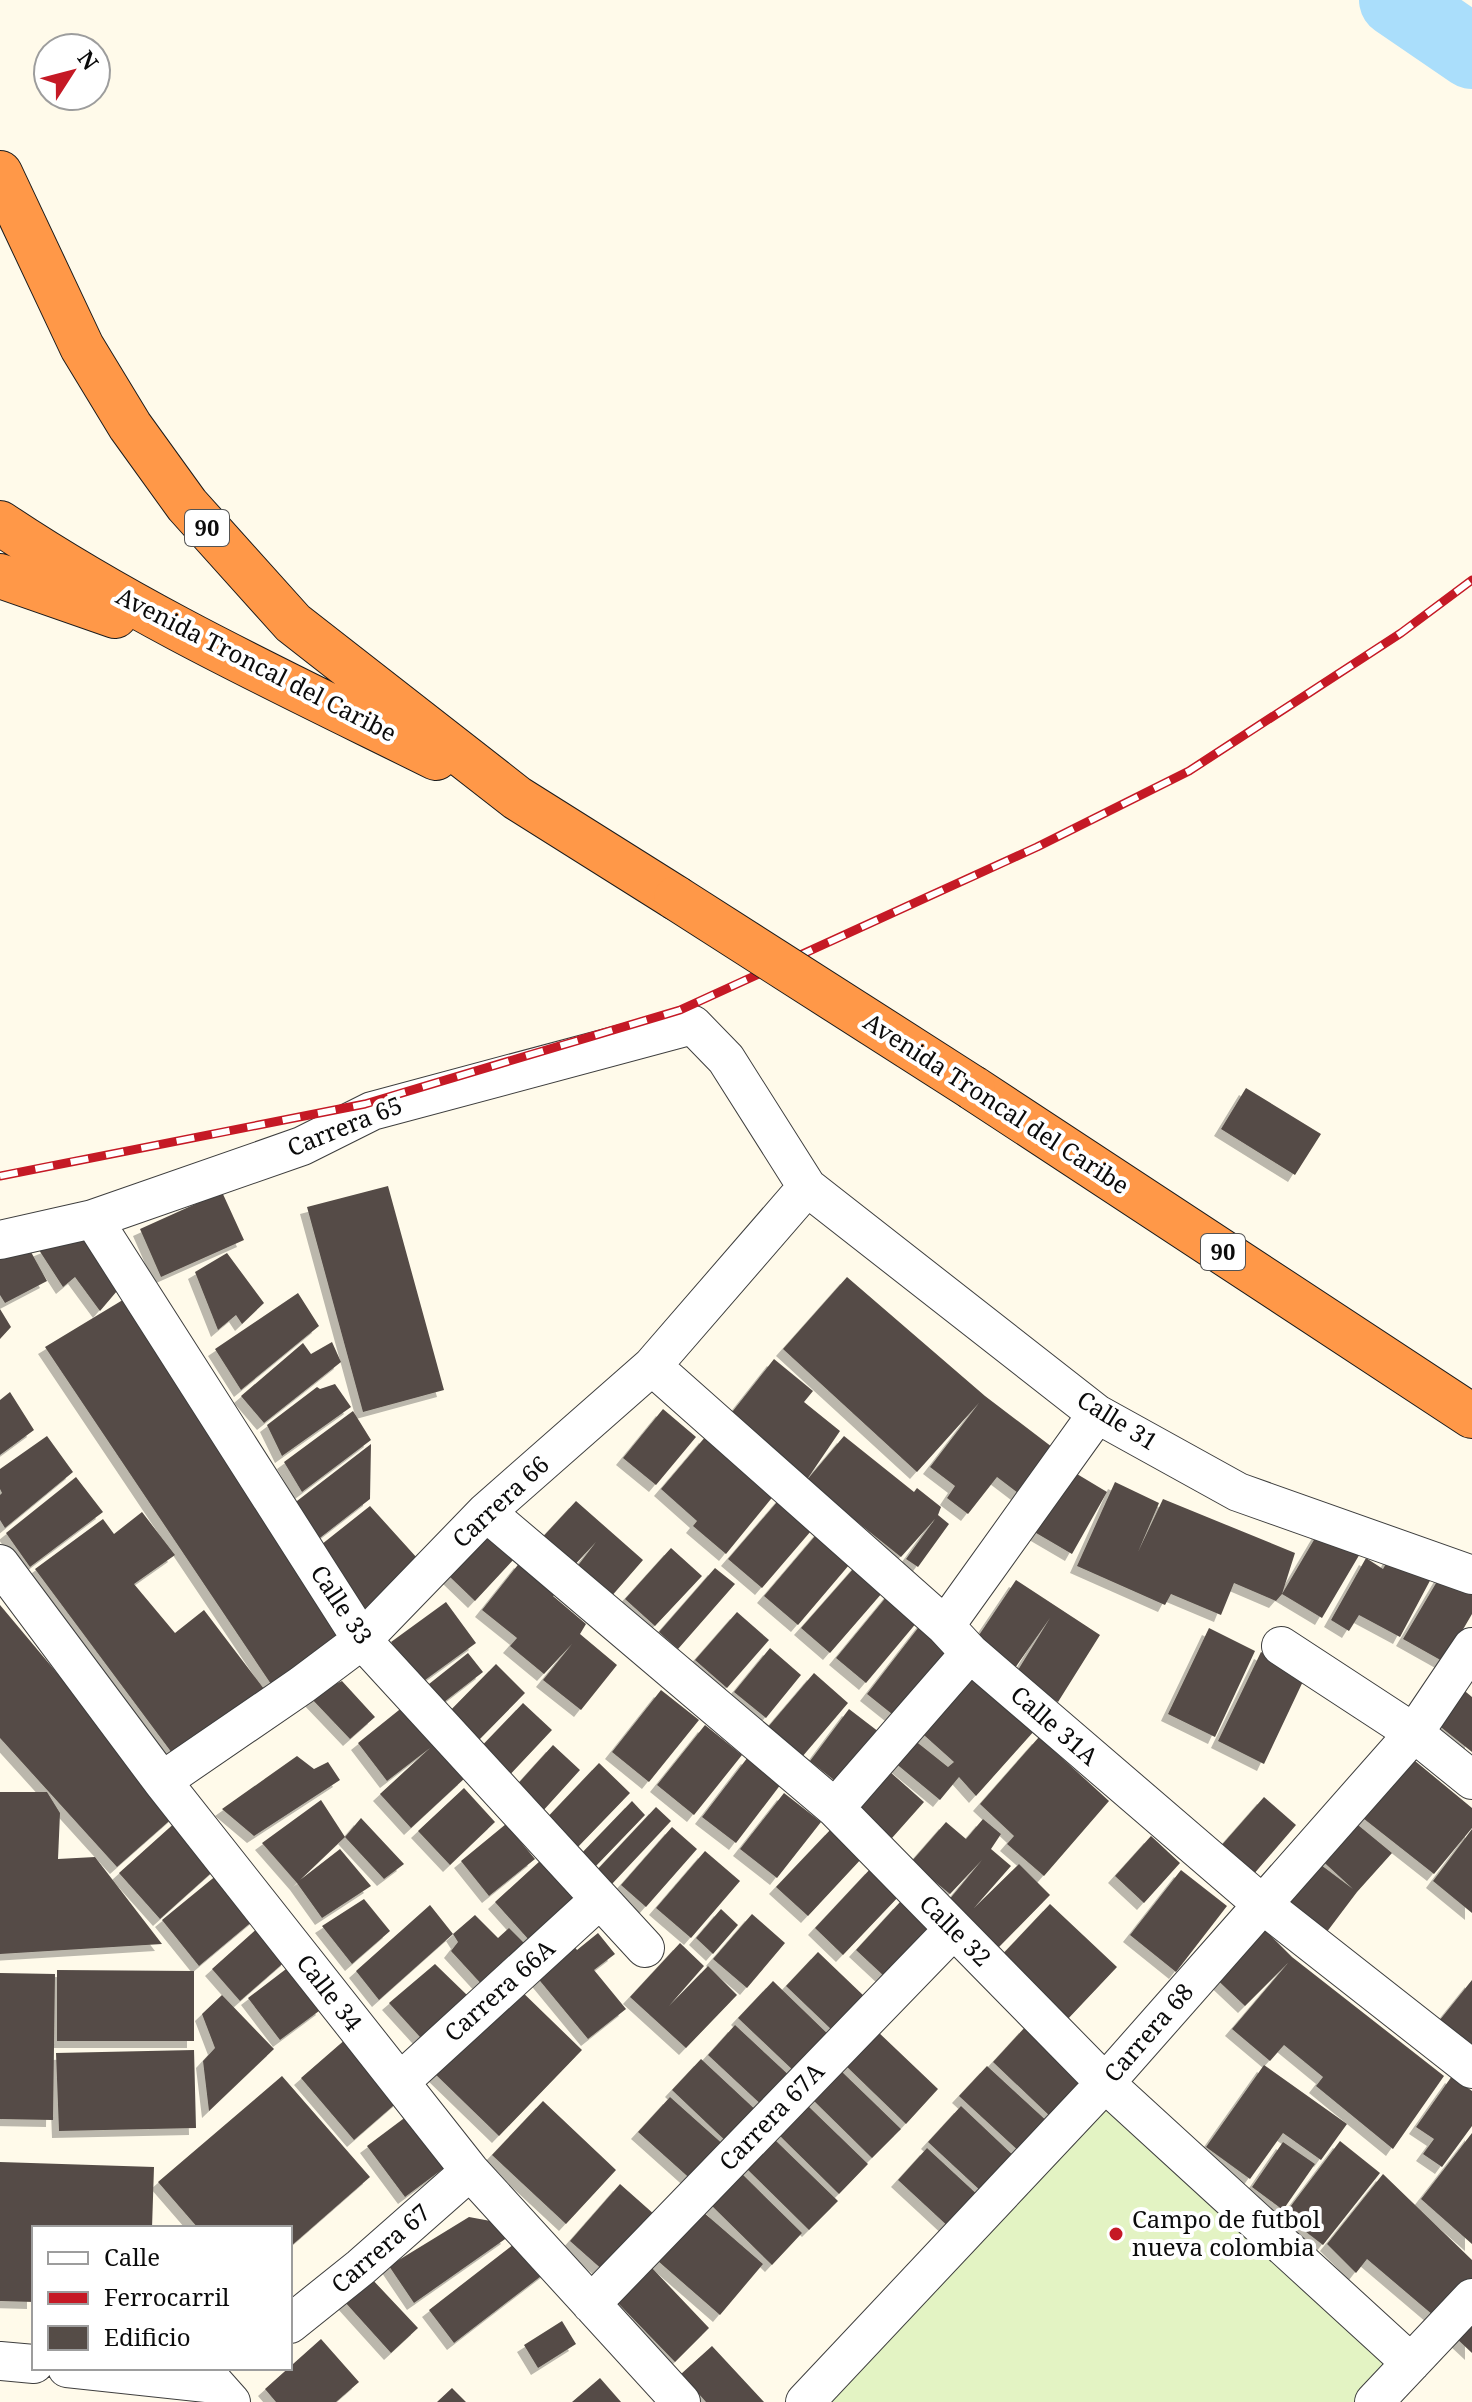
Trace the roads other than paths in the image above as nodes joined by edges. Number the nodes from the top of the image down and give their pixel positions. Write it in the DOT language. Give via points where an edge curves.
graph roads {
  1 [pos="0,173"];
  2 [pos="0,523"];
  3 [pos="0,576"];
  4 [pos="230,655"];
  5 [pos="517,798"];
  6 [pos="693,1025"];
  7 [pos="807,1187"];
  8 [pos="93,1219"];
  9 [pos="0,1240"];
  10 [pos="652,1366"];
  11 [pos="1097,1414"];
  12 [pos="1472,1416"];
  13 [pos="486,1512"];
  14 [pos="0,1564"];
  15 [pos="1472,1575"];
  16 [pos="362,1640"];
  17 [pos="957,1640"];
  18 [pos="1281,1646"];
  19 [pos="1472,1647"];
  20 [pos="1414,1733"];
  21 [pos="1472,1780"];
  22 [pos="162,1781"];
  23 [pos="835,1808"];
  24 [pos="600,1899"];
  25 [pos="1262,1904"];
  26 [pos="953,1930"];
  27 [pos="645,1948"];
  28 [pos="1472,2069"];
  29 [pos="400,2082"];
  30 [pos="1105,2083"];
  31 [pos="470,2171"];
  32 [pos="1472,2298"];
  33 [pos="591,2304"];
  34 [pos="292,2322"];
  35 [pos="0,2361"];
  36 [pos="1411,2363"];
  37 [pos="32,2364"];
  38 [pos="86,2370"];
  39 [pos="227,2385"];
  40 [pos="681,2402"];
  41 [pos="805,2402"];
  42 [pos="1374,2402"];
  1 -- 5 [label="highway, Avenida Troncal del Caribe / 90" via="82,347 187,505 293,623"];
  2 -- 4 [label="highway, Avenida Troncal del Caribe / 90" via="49,556"];
  3 -- 4 [label="highway"];
  4 -- 5 [label="highway, Avenida Troncal del Caribe / 90"];
  5 -- 12 [label="highway, Avenida Troncal del Caribe / 90, bridge" via="973,1088"];
  6 -- 7 [label="street, Calle 31" via="726,1059"];
  6 -- 8 [label="street, Carrera 65" via="372,1111 302,1146"];
  7 -- 10 [label="street, Carrera 66"];
  7 -- 11 [label="street, Calle 31"];
  8 -- 9 [label="street, Carrera 65"];
  8 -- 16 [label="street, Calle 33"];
  10 -- 13 [label="street, Carrera 66"];
  10 -- 17 [label="street, Calle 31A"];
  11 -- 15 [label="street, Calle 31" via="1238,1492"];
  11 -- 17 [label="street"];
  13 -- 16 [label="street, Carrera 66"];
  13 -- 23 [label="street, Calle 32"];
  14 -- 22 [label="street, Calle 34"];
  16 -- 22 [label="street, Carrera 66"];
  16 -- 24 [label="street, Calle 33"];
  17 -- 23 [label="street"];
  17 -- 25 [label="street, Calle 31A"];
  18 -- 20 [label="street"];
  19 -- 20 [label="street, Carrera 68"];
  20 -- 21 [label="street"];
  20 -- 25 [label="street, Carrera 68"];
  22 -- 29 [label="street, Calle 34"];
  23 -- 26 [label="street, Calle 32"];
  24 -- 27 [label="street, Calle 33"];
  24 -- 29 [label="street, Carrera 66A"];
  25 -- 28 [label="street, Calle 31A"];
  25 -- 30 [label="street, Carrera 68"];
  26 -- 30 [label="street, Calle 32"];
  26 -- 33 [label="street, Carrera 67A"];
  29 -- 31 [label="street, Calle 34"];
  30 -- 36 [label="street, Calle 32"];
  30 -- 41 [label="street, Carrera 68"];
  31 -- 33 [label="street, Calle 34"];
  31 -- 34 [label="street, Carrera 67"];
  32 -- 36 [label="street"];
  33 -- 40 [label="street, Calle 34"];
  35 -- 37 [label="street"];
  36 -- 42 [label="street"];
  38 -- 39 [label="street"];
}
